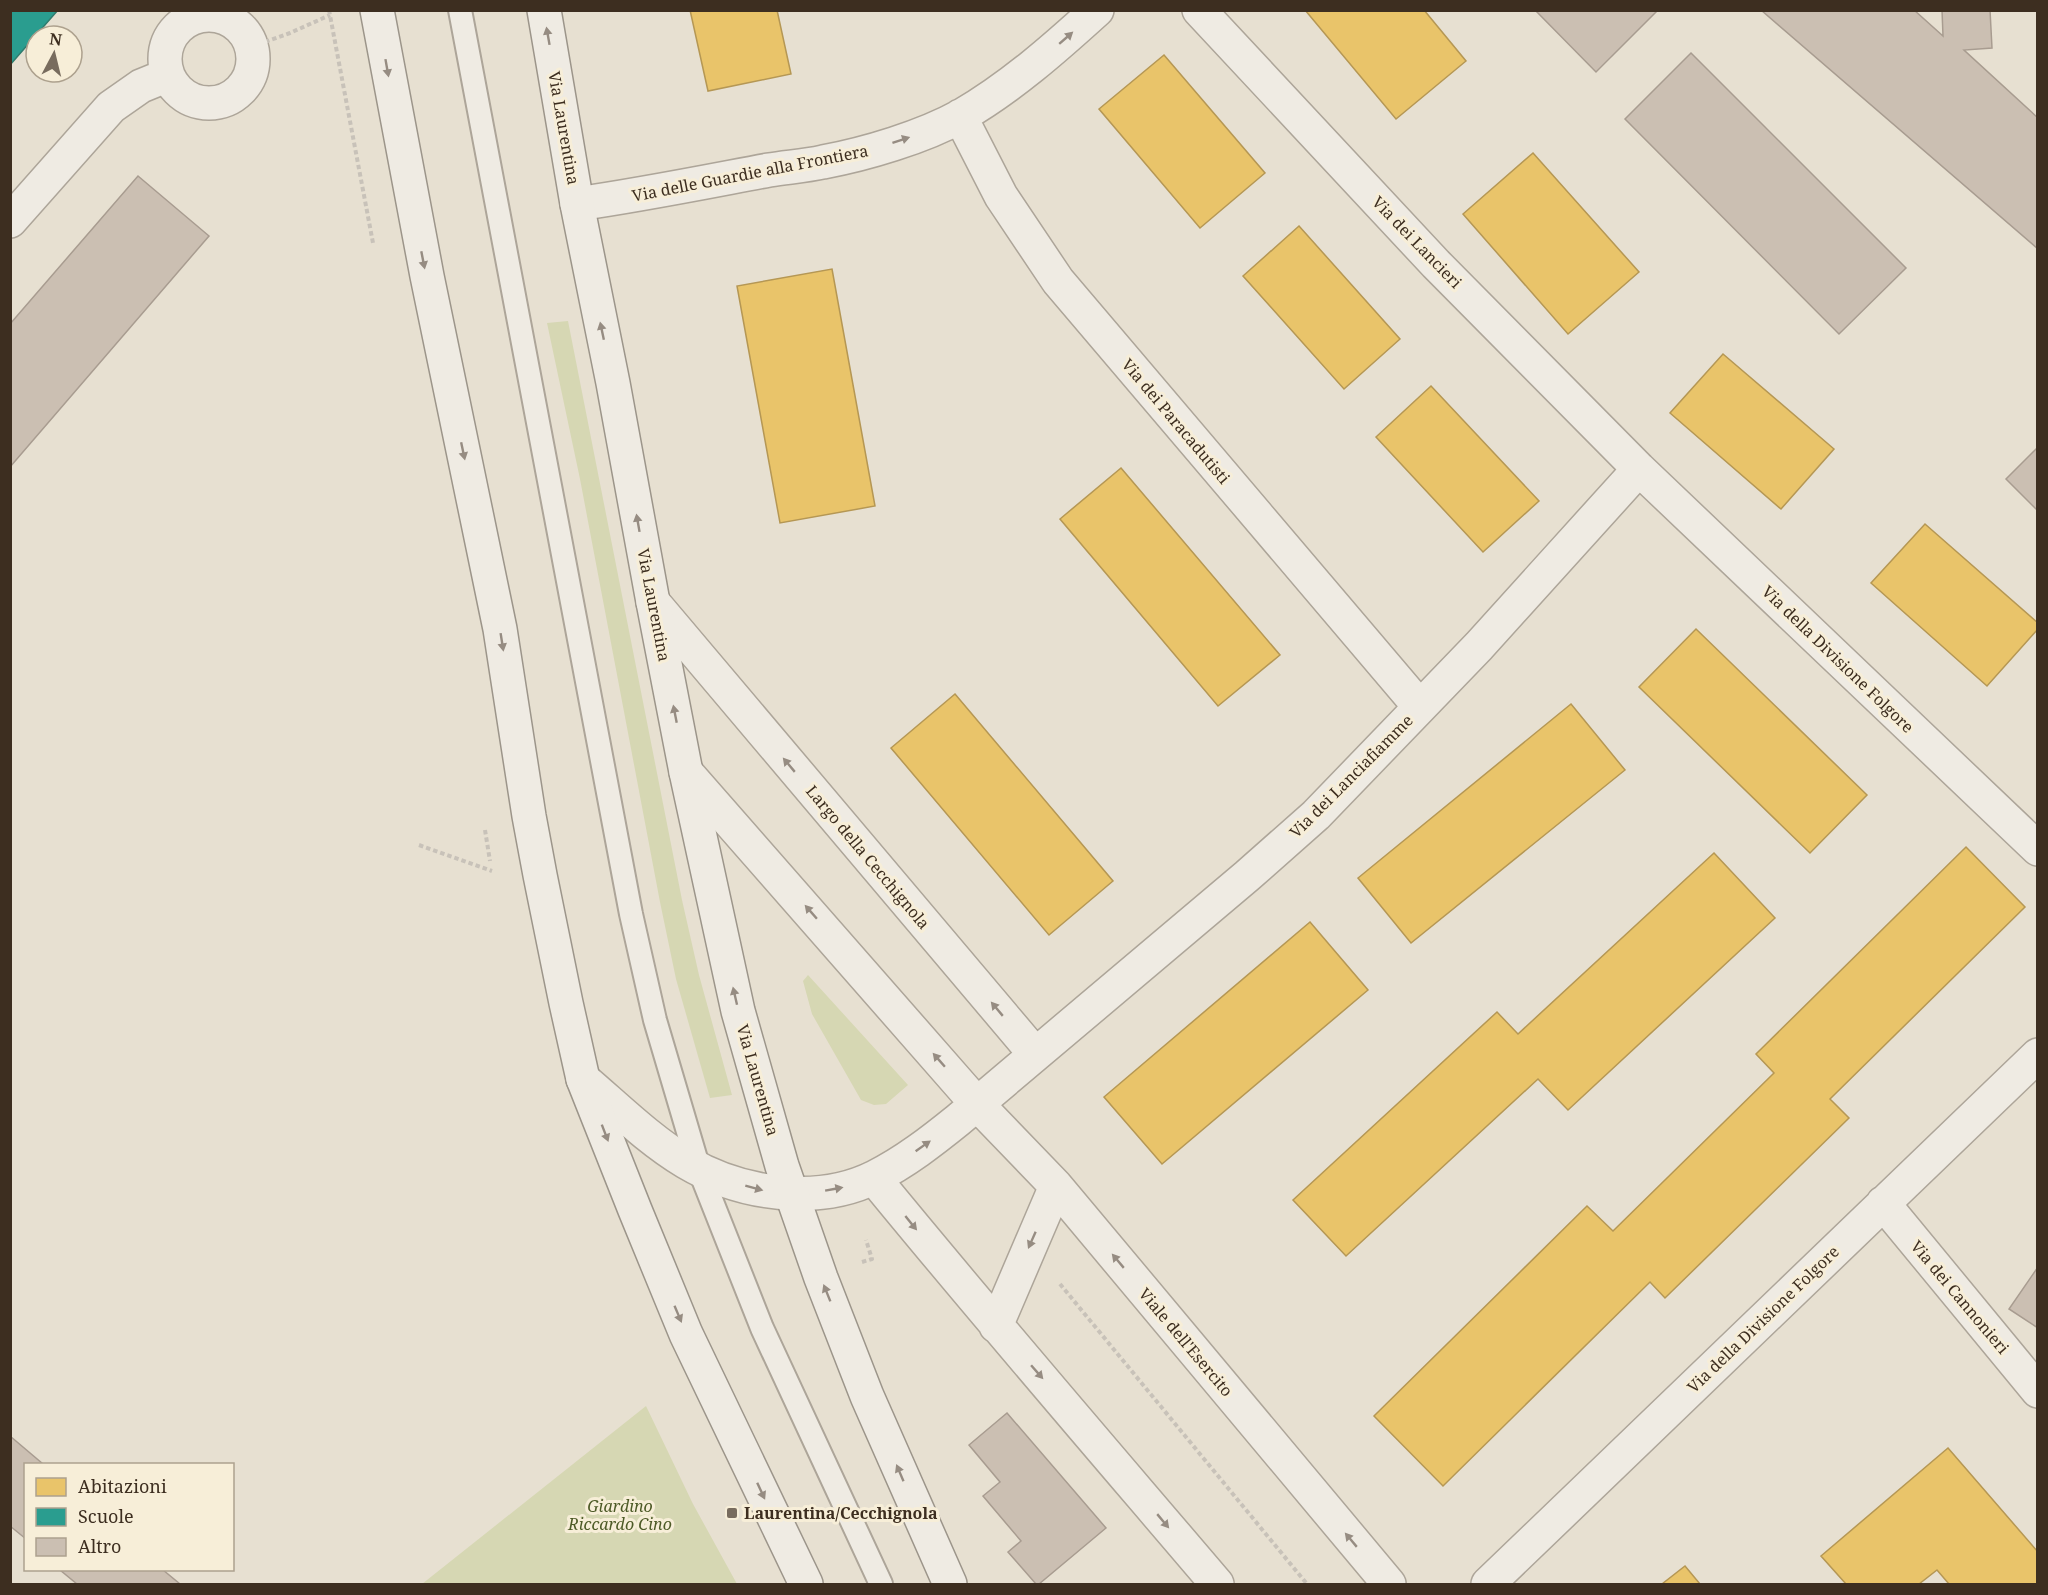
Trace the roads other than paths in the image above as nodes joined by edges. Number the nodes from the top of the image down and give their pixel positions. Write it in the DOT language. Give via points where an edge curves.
graph roads {
  1 [pos="377,10"];
  2 [pos="460,10"];
  3 [pos="544,10"];
  4 [pos="1097,10"];
  5 [pos="1199,10"];
  6 [pos="168,75"];
  7 [pos="960,116"];
  8 [pos="577,204"];
  9 [pos="10,221"];
  10 [pos="1639,469"];
  11 [pos="653,602"];
  12 [pos="1420,707"];
  13 [pos="686,772"];
  14 [pos="2037,849"];
  15 [pos="1035,1054"];
  16 [pos="2037,1055"];
  17 [pos="584,1079"];
  18 [pos="977,1104"];
  19 [pos="699,1169"];
  20 [pos="874,1178"];
  21 [pos="1056,1186"];
  22 [pos="792,1193"];
  23 [pos="1883,1203"];
  24 [pos="996,1326"];
  25 [pos="2037,1391"];
  26 [pos="806,1584"];
  27 [pos="881,1584"];
  28 [pos="950,1584"];
  29 [pos="1216,1584"];
  30 [pos="1389,1584"];
  31 [pos="1488,1584"];
  1 -- 17 [label="street, one-way" via="424,265 500,629 540,875"];
  2 -- 19 [label="lane" via="631,914 655,1020"];
  8 -- 3 [label="street, Via Laurentina, one-way"];
  7 -- 4 [label="street, Via delle Guardie alla Frontiera, one-way" via="1032,67"];
  5 -- 10 [label="street, Via dei Lancieri" via="1436,264"];
  6 -- 6 [label="street" via="166,47 172,34 195,17 223,17 245,34 251,47 250,75 242,89 231,97 201,102 187,97"];
  6 -- 9 [label="street" via="141,86 111,107"];
  8 -- 7 [label="street, Via delle Guardie alla Frontiera, one-way" via="844,158 926,132"];
  7 -- 12 [label="street, Via dei Paracadutisti" via="1001,196 1058,281"];
  11 -- 8 [label="street, Via Laurentina, one-way"];
  10 -- 12 [label="street, Via dei Lanciafiamme"];
  10 -- 14 [label="street, Via della Divisione Folgore"];
  13 -- 11 [label="street, Via Laurentina, one-way"];
  15 -- 11 [label="street, Largo della Cecchignola, one-way"];
  12 -- 15 [label="street, Via dei Lanciafiamme" via="1308,822"];
  18 -- 13 [label="street, one-way"];
  22 -- 13 [label="street, Via Laurentina, one-way" via="738,1011"];
  15 -- 18 [label="street"];
  16 -- 23 [label="street, Via della Divisione Folgore"];
  17 -- 19 [label="street" via="670,1151"];
  17 -- 26 [label="street, one-way" via="687,1334"];
  20 -- 18 [label="street, one-way" via="934,1139"];
  18 -- 21 [label="street, Viale dell'Esercito"];
  19 -- 22 [label="street, one-way" via="764,1191"];
  19 -- 27 [label="lane" via="757,1318"];
  22 -- 20 [label="street, one-way" via="850,1186"];
  20 -- 24 [label="street, one-way"];
  21 -- 24 [label="street, one-way"];
  30 -- 21 [label="street, Viale dell'Esercito, one-way"];
  28 -- 22 [label="street, Via Laurentina, one-way" via="867,1396"];
  23 -- 25 [label="street, Via dei Cannonieri"];
  23 -- 31 [label="street, Via della Divisione Folgore"];
  24 -- 29 [label="street, one-way"];
}
